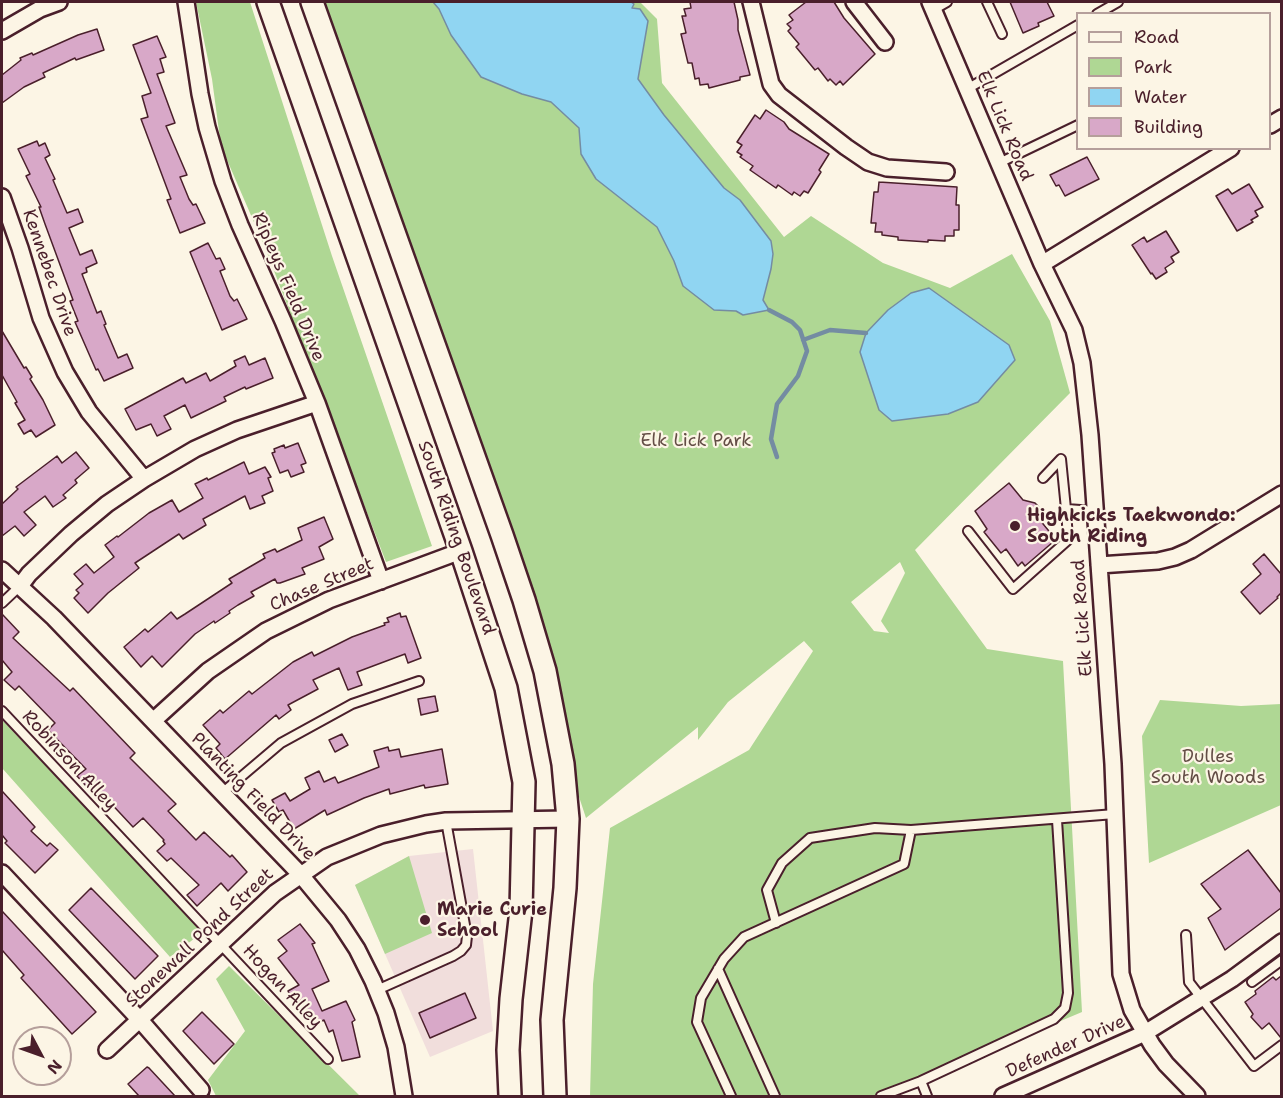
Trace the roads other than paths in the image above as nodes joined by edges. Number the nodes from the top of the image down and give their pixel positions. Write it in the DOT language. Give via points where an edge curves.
graph roads {
  1 [pos="59,2"];
  2 [pos="186,2"];
  3 [pos="268,2"];
  4 [pos="312,2"];
  5 [pos="751,2"];
  6 [pos="854,2"];
  7 [pos="947,2"];
  8 [pos="987,2"];
  9 [pos="1118,2"];
  10 [pos="932,6"];
  11 [pos="1100,12"];
  12 [pos="1076,26"];
  13 [pos="2,31"];
  14 [pos="1002,34"];
  15 [pos="885,42"];
  16 [pos="967,88"];
  17 [pos="1076,125"];
  18 [pos="1228,150"];
  19 [pos="999,163"];
  20 [pos="946,172"];
  21 [pos="2,197"];
  22 [pos="1042,264"];
  23 [pos="317,403"];
  24 [pos="1043,478"];
  25 [pos="144,479"];
  26 [pos="1281,494"];
  27 [pos="1066,509"];
  28 [pos="1095,511"];
  29 [pos="968,531"];
  30 [pos="461,551"];
  31 [pos="1099,566"];
  32 [pos="2,570"];
  33 [pos="381,581"];
  34 [pos="20,586"];
  35 [pos="2,603"];
  36 [pos="419,681"];
  37 [pos="2,711"];
  38 [pos="153,721"];
  39 [pos="222,793"];
  40 [pos="1115,814"];
  41 [pos="568,819"];
  42 [pos="1057,820"];
  43 [pos="446,821"];
  44 [pos="523,821"];
  45 [pos="911,830"];
  46 [pos="115,832"];
  47 [pos="2,873"];
  48 [pos="300,874"];
  49 [pos="776,923"];
  50 [pos="1186,935"];
  51 [pos="1281,942"];
  52 [pos="221,943"];
  53 [pos="1281,960"];
  54 [pos="718,969"];
  55 [pos="1252,982"];
  56 [pos="376,990"];
  57 [pos="1201,999"];
  58 [pos="140,1020"];
  59 [pos="1145,1033"];
  60 [pos="1281,1045"];
  61 [pos="107,1050"];
  62 [pos="328,1059"];
  63 [pos="921,1081"];
  64 [pos="201,1090"];
  65 [pos="404,1096"];
  66 [pos="510,1096"];
  67 [pos="555,1096"];
  68 [pos="731,1096"];
  69 [pos="775,1096"];
  70 [pos="881,1096"];
  71 [pos="927,1096"];
  72 [pos="1004,1096"];
  73 [pos="1197,1096"];
  1 -- 13 [label="street"];
  2 -- 23 [label="street, Ripleys Field Drive" via="200,94 223,182"];
  3 -- 30 [label="street, South Riding Boulevard"];
  4 -- 41 [label="street" via="524,600 545,671 563,764"];
  5 -- 20 [label="street" via="771,84 779,95 868,162 887,168"];
  6 -- 15 [label="street"];
  7 -- 10 [label="lane"];
  8 -- 14 [label="lane"];
  9 -- 11 [label="lane"];
  10 -- 16 [label="street, Elk Lick Road"];
  12 -- 16 [label="lane"];
  16 -- 19 [label="street, Elk Lick Road"];
  17 -- 19 [label="lane"];
  18 -- 22 [label="street"];
  19 -- 22 [label="street, Elk Lick Road"];
  21 -- 25 [label="street, Kennebec Drive" via="41,318 65,372 89,412"];
  22 -- 28 [label="street, Elk Lick Road" via="1074,330 1082,363"];
  23 -- 25 [label="street" via="237,430"];
  23 -- 33 [label="street, Ripleys Field Drive"];
  24 -- 27 [label="lane" via="1061,459"];
  25 -- 34 [label="street" via="71,534"];
  26 -- 31 [label="street" via="1175,557"];
  27 -- 28 [label="lane"];
  27 -- 29 [label="lane" via="1068,540 1013,589"];
  28 -- 31 [label="street, Elk Lick Road"];
  30 -- 33 [label="street, Chase Street"];
  30 -- 44 [label="street, South Riding Boulevard" via="506,688 524,782"];
  31 -- 40 [label="street, Elk Lick Road"];
  32 -- 34 [label="street, Planting Field Drive"];
  33 -- 38 [label="street, Chase Street" via="328,600 266,631 208,671"];
  34 -- 35 [label="lane"];
  34 -- 38 [label="street, Planting Field Drive"];
  36 -- 39 [label="lane" via="352,704 281,743"];
  37 -- 46 [label="lane, Robinson Alley"];
  38 -- 39 [label="street, Planting Field Drive"];
  39 -- 48 [label="street, Planting Field Drive"];
  40 -- 42 [label="lane"];
  40 -- 59 [label="street, Elk Lick Road" via="1121,974 1132,1010"];
  41 -- 44 [label="street, Stonewall Pond Street"];
  41 -- 67 [label="street" via="552,1020"];
  42 -- 45 [label="lane"];
  42 -- 63 [label="lane" via="1068,993 1065,1008 1054,1019"];
  43 -- 44 [label="street, Stonewall Pond Street"];
  43 -- 48 [label="street, Stonewall Pond Street" via="381,835 337,852"];
  43 -- 56 [label="lane" via="466,945 453,956"];
  44 -- 66 [label="street, South Riding Boulevard" via="521,910 508,1050"];
  45 -- 49 [label="lane" via="904,864"];
  45 -- 49 [label="lane" via="875,828 810,838 782,863 767,890"];
  46 -- 52 [label="lane, Hogan Alley"];
  47 -- 58 [label="street"];
  48 -- 52 [label="street, Stonewall Pond Street"];
  48 -- 56 [label="street, Planting Field Drive" via="357,949"];
  49 -- 54 [label="lane" via="744,937"];
  50 -- 57 [label="lane" via="1189,982"];
  51 -- 57 [label="street, Defender Drive"];
  52 -- 58 [label="street, Stonewall Pond Street"];
  52 -- 62 [label="lane, Hogan Alley"];
  53 -- 55 [label="lane"];
  54 -- 68 [label="lane" via="701,998 697,1022"];
  54 -- 69 [label="lane"];
  56 -- 65 [label="street, Planting Field Drive" via="396,1047"];
  57 -- 59 [label="street, Defender Drive"];
  57 -- 60 [label="lane" via="1254,1066"];
  58 -- 61 [label="street, Stonewall Pond Street"];
  58 -- 64 [label="street"];
  59 -- 72 [label="street, Defender Drive"];
  59 -- 73 [label="street, Elk Lick Road" via="1166,1064"];
  63 -- 70 [label="lane"];
  63 -- 71 [label="lane"];
}
